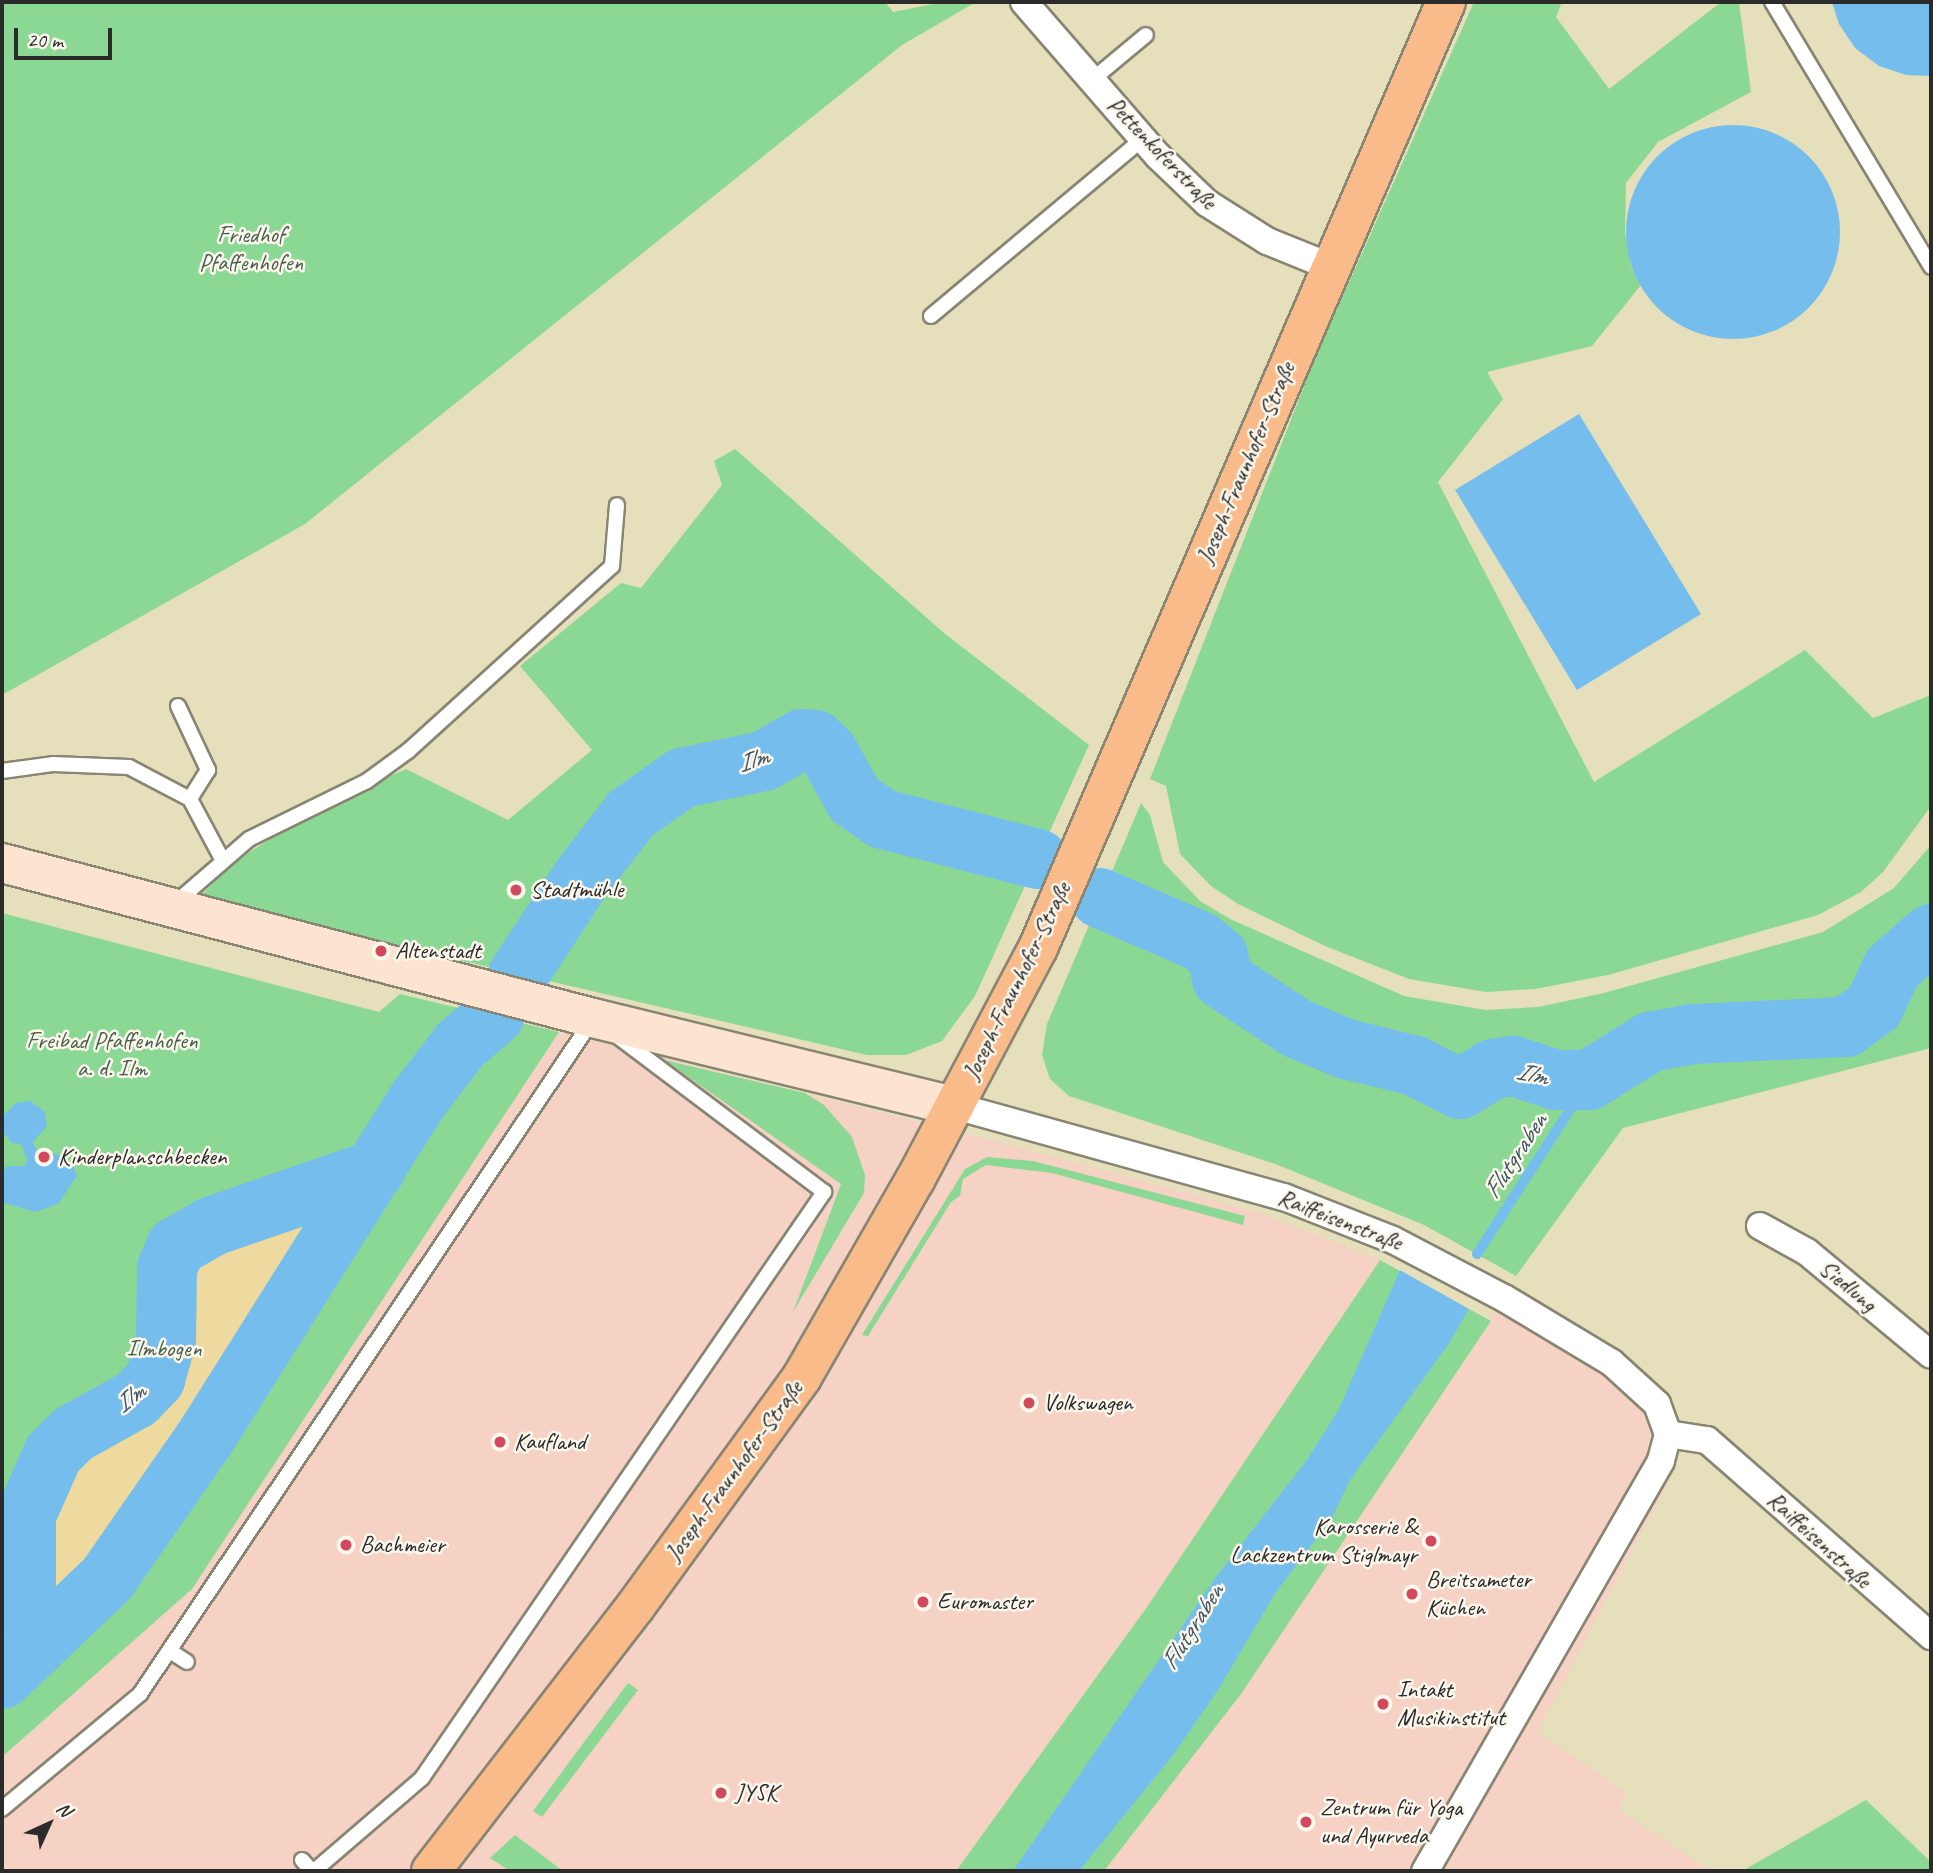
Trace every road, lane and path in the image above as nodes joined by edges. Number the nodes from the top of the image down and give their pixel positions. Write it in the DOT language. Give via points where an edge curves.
graph roads {
  1 [pos="1024,2"];
  2 [pos="1446,2"];
  3 [pos="1772,2"];
  4 [pos="1146,35"];
  5 [pos="1092,80"];
  6 [pos="1143,139"];
  7 [pos="1329,266"];
  8 [pos="1931,266"];
  9 [pos="931,316"];
  10 [pos="617,505"];
  11 [pos="178,706"];
  12 [pos="2,771"];
  13 [pos="190,799"];
  14 [pos="222,859"];
  15 [pos="2,863"];
  16 [pos="170,908"];
  17 [pos="593,1018"];
  18 [pos="955,1106"];
  19 [pos="1759,1226"];
  20 [pos="1931,1355"];
  21 [pos="1668,1434"];
  22 [pos="1931,1636"];
  23 [pos="170,1651"];
  24 [pos="187,1662"];
  25 [pos="2,1809"];
  26 [pos="310,1868"];
  27 [pos="431,1871"];
  28 [pos="1425,1871"];
  1 -- 5 [label="street, Pettenkoferstraße"];
  2 -- 7 [label="main road, Joseph-Fraunhofer-Straße"];
  3 -- 8 [label="lane"];
  4 -- 5 [label="lane"];
  5 -- 6 [label="street, Pettenkoferstraße"];
  6 -- 7 [label="street, Pettenkoferstraße" via="1181,180 1236,225"];
  6 -- 9 [label="lane"];
  7 -- 18 [label="main road, Joseph-Fraunhofer-Straße" via="1038,948"];
  10 -- 14 [label="lane" via="612,566 408,751 367,781 280,820"];
  11 -- 13 [label="lane" via="208,771"];
  12 -- 13 [label="lane" via="53,764 129,767"];
  13 -- 14 [label="lane"];
  14 -- 16 [label="lane"];
  15 -- 16 [label="street"];
  16 -- 17 [label="street"];
  17 -- 18 [label="street"];
  17 -- 23 [label="lane"];
  17 -- 26 [label="lane" via="824,1192 422,1777"];
  18 -- 21 [label="street, Raiffeisenstraße" via="1284,1197 1412,1248 1504,1298 1637,1381 1657,1404"];
  18 -- 27 [label="main road, Joseph-Fraunhofer-Straße" via="802,1377 635,1607"];
  19 -- 20 [label="street, Siedlung" via="1807,1252"];
  21 -- 22 [label="street, Raiffeisenstraße" via="1707,1440"];
  21 -- 28 [label="street" via="1661,1461"];
  23 -- 24 [label="lane"];
  23 -- 25 [label="lane" via="140,1694"];
}
